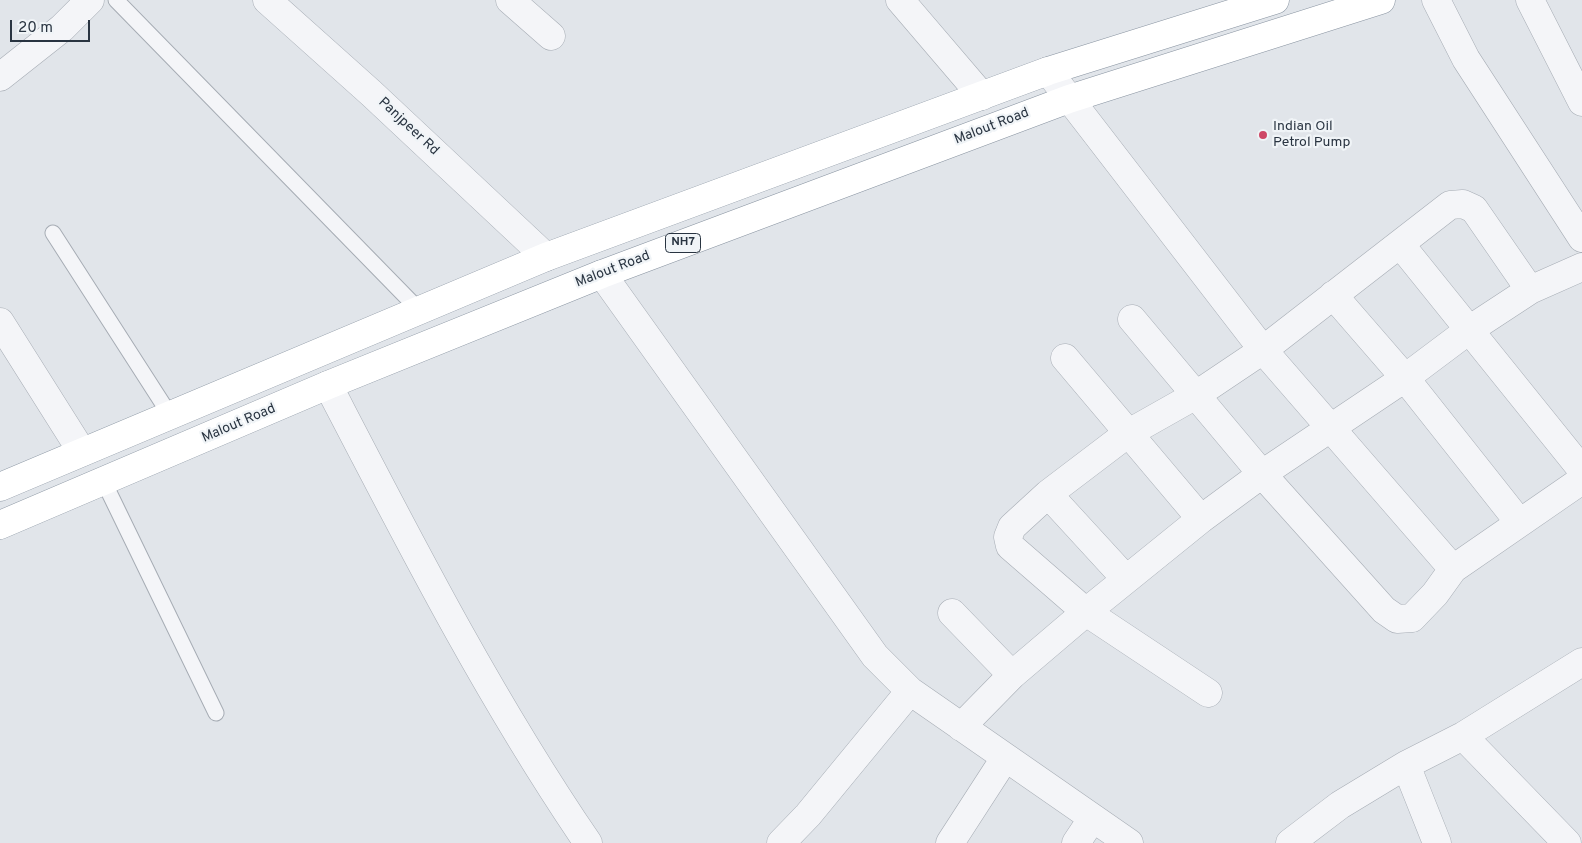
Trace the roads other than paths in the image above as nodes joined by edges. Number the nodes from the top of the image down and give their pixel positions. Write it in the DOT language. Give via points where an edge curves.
graph roads {
  1 [pos="90,0"];
  2 [pos="116,0"];
  3 [pos="266,0"];
  4 [pos="510,0"];
  5 [pos="900,0"];
  6 [pos="1275,0"];
  7 [pos="1381,0"];
  8 [pos="1436,0"];
  9 [pos="1530,0"];
  10 [pos="551,36"];
  11 [pos="1048,71"];
  12 [pos="0,77"];
  13 [pos="982,96"];
  14 [pos="1069,99"];
  15 [pos="1582,102"];
  16 [pos="53,233"];
  17 [pos="1582,238"];
  18 [pos="1400,244"];
  19 [pos="546,256"];
  20 [pos="1582,267"];
  21 [pos="602,274"];
  22 [pos="1530,290"];
  23 [pos="1333,295"];
  24 [pos="420,311"];
  25 [pos="1132,319"];
  26 [pos="0,322"];
  27 [pos="1468,330"];
  28 [pos="1263,350"];
  29 [pos="1064,358"];
  30 [pos="1405,378"];
  31 [pos="328,385"];
  32 [pos="1196,395"];
  33 [pos="170,416"];
  34 [pos="1332,428"];
  35 [pos="1127,434"];
  36 [pos="82,452"];
  37 [pos="1582,470"];
  38 [pos="1262,474"];
  39 [pos="1582,480"];
  40 [pos="104,482"];
  41 [pos="0,487"];
  42 [pos="1048,494"];
  43 [pos="1201,519"];
  44 [pos="1519,522"];
  45 [pos="0,525"];
  46 [pos="1453,569"];
  47 [pos="1126,579"];
  48 [pos="1086,612"];
  49 [pos="952,613"];
  50 [pos="1582,662"];
  51 [pos="1012,675"];
  52 [pos="1555,679"];
  53 [pos="1582,686"];
  54 [pos="910,691"];
  55 [pos="1208,693"];
  56 [pos="216,713"];
  57 [pos="961,728"];
  58 [pos="1463,736"];
  59 [pos="1005,758"];
  60 [pos="1406,765"];
  61 [pos="1092,819"];
  62 [pos="588,843"];
  63 [pos="781,843"];
  64 [pos="950,843"];
  65 [pos="1076,843"];
  66 [pos="1130,843"];
  67 [pos="1290,843"];
  68 [pos="1436,843"];
  69 [pos="1567,843"];
  1 -- 12 [label="street" via="62,28"];
  2 -- 24 [label="lane"];
  3 -- 19 [label="street, Panjpeer Rd" via="371,92"];
  4 -- 10 [label="street"];
  5 -- 13 [label="street"];
  6 -- 11 [label="highway, NH7"];
  7 -- 14 [label="highway, Malout Road / NH7"];
  8 -- 17 [label="street" via="1466,59"];
  9 -- 15 [label="street"];
  11 -- 13 [label="highway, NH7"];
  11 -- 14 [label="street"];
  13 -- 19 [label="highway, NH7"];
  14 -- 21 [label="highway, Malout Road / NH7"];
  14 -- 28 [label="street"];
  16 -- 33 [label="lane"];
  18 -- 22 [label="street" via="1450,205 1462,204 1474,209"];
  18 -- 23 [label="street"];
  18 -- 27 [label="street"];
  19 -- 24 [label="highway, NH7"];
  20 -- 22 [label="street"];
  21 -- 31 [label="highway, Malout Road / NH7"];
  21 -- 54 [label="street" via="875,656"];
  22 -- 27 [label="street"];
  23 -- 28 [label="street"];
  23 -- 30 [label="street"];
  24 -- 33 [label="highway, NH7"];
  25 -- 32 [label="street"];
  26 -- 36 [label="street"];
  27 -- 30 [label="street"];
  27 -- 37 [label="street"];
  28 -- 32 [label="street"];
  28 -- 34 [label="street"];
  29 -- 35 [label="street"];
  30 -- 34 [label="street"];
  30 -- 44 [label="street"];
  31 -- 40 [label="highway, Malout Road / NH7"];
  31 -- 62 [label="street" via="437,594 548,782"];
  32 -- 35 [label="street"];
  32 -- 38 [label="street"];
  33 -- 36 [label="highway, NH7"];
  34 -- 38 [label="street"];
  34 -- 46 [label="street"];
  35 -- 42 [label="street"];
  35 -- 43 [label="street"];
  36 -- 41 [label="highway, NH7"];
  38 -- 43 [label="street"];
  38 -- 46 [label="street" via="1384,610 1397,619 1412,618"];
  39 -- 44 [label="street"];
  40 -- 45 [label="highway, Malout Road / NH7"];
  40 -- 56 [label="lane"];
  42 -- 47 [label="street"];
  42 -- 48 [label="street" via="1012,527 1008,537 1010,546"];
  43 -- 47 [label="street"];
  44 -- 46 [label="street"];
  47 -- 48 [label="street"];
  48 -- 51 [label="street"];
  48 -- 55 [label="street"];
  49 -- 51 [label="street"];
  50 -- 52 [label="street"];
  51 -- 57 [label="street"];
  52 -- 53 [label="street"];
  52 -- 58 [label="street"];
  54 -- 57 [label="street"];
  54 -- 63 [label="street"];
  57 -- 59 [label="street"];
  58 -- 60 [label="street"];
  58 -- 69 [label="street"];
  59 -- 61 [label="street"];
  59 -- 64 [label="street"];
  60 -- 67 [label="street" via="1340,805"];
  60 -- 68 [label="street"];
  61 -- 65 [label="street"];
  61 -- 66 [label="street"];
}
